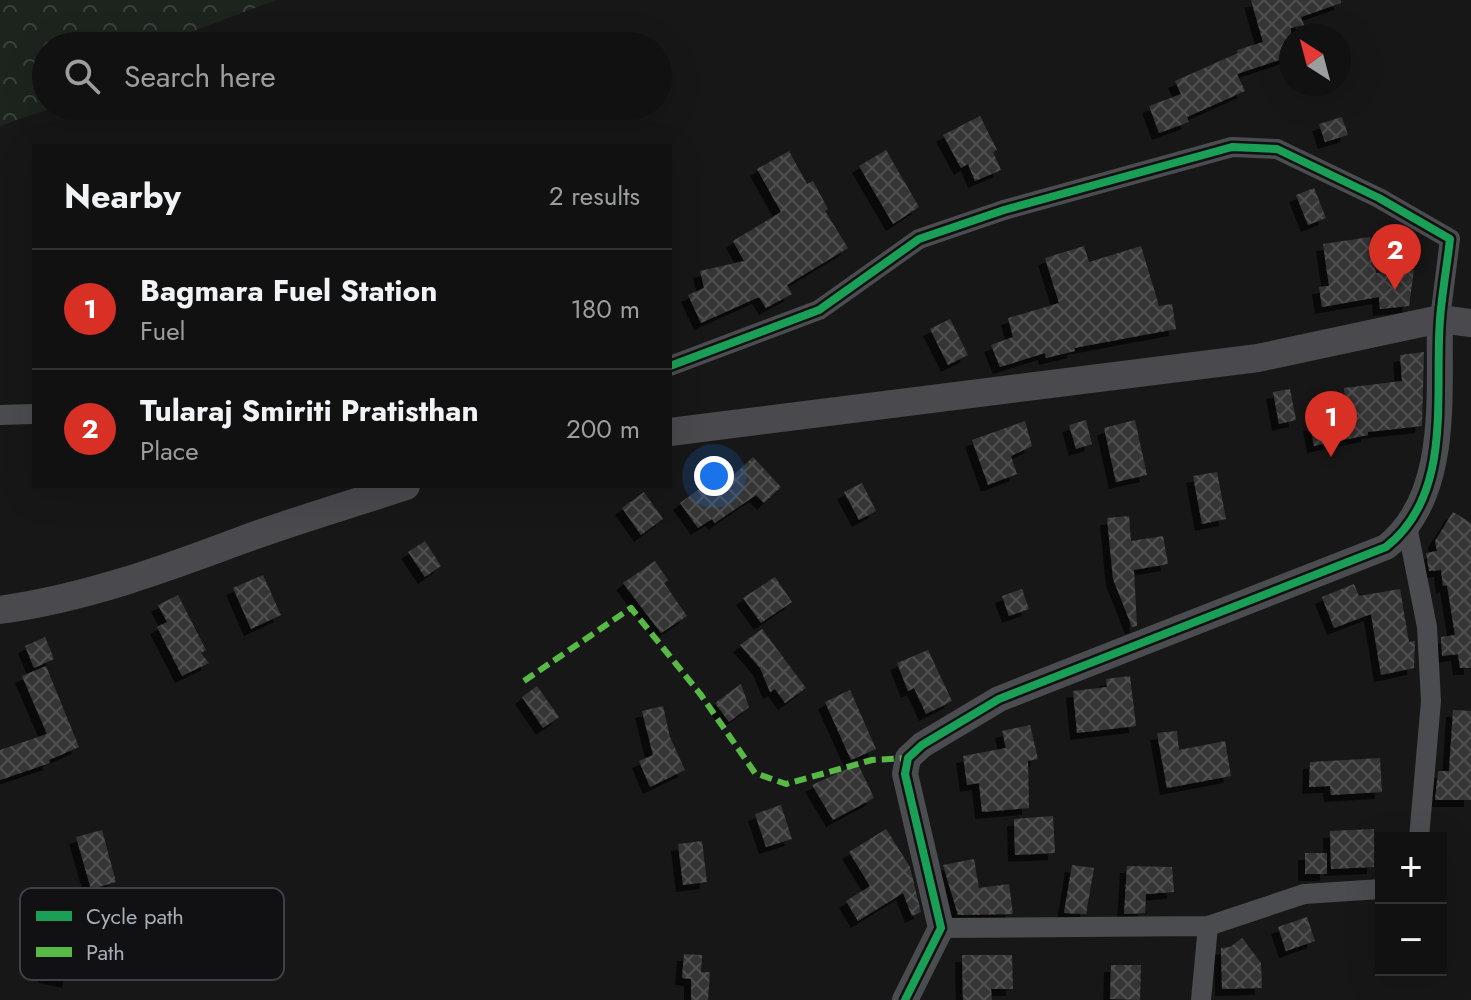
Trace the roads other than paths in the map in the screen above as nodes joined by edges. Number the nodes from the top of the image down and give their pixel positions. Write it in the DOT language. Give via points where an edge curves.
graph roads {
  1 [pos="1440,319"];
  2 [pos="1471,323"];
  3 [pos="672,365"];
  4 [pos="32,414"];
  5 [pos="0,415"];
  6 [pos="672,432"];
  7 [pos="393,488"];
  8 [pos="1407,526"];
  9 [pos="0,610"];
  10 [pos="1420,832"];
  11 [pos="1375,889"];
  12 [pos="1208,926"];
  13 [pos="941,928"];
  14 [pos="905,1000"];
  15 [pos="1201,1000"];
  1 -- 2 [label="main road"];
  1 -- 3 [label="street" via="1450,239 1277,149 1232,147 919,239 819,310"];
  1 -- 6 [label="main road" via="1258,358"];
  1 -- 8 [label="street" via="1438,439 1426,485"];
  4 -- 5 [label="street"];
  7 -- 9 [label="main road" via="175,567 55,602"];
  8 -- 10 [label="street" via="1427,627 1431,701"];
  8 -- 13 [label="street" via="1386,547 999,699 922,745 908,758 905,774"];
  11 -- 12 [label="street" via="1304,894"];
  12 -- 13 [label="street"];
  12 -- 15 [label="street"];
  13 -- 14 [label="street"];
}
